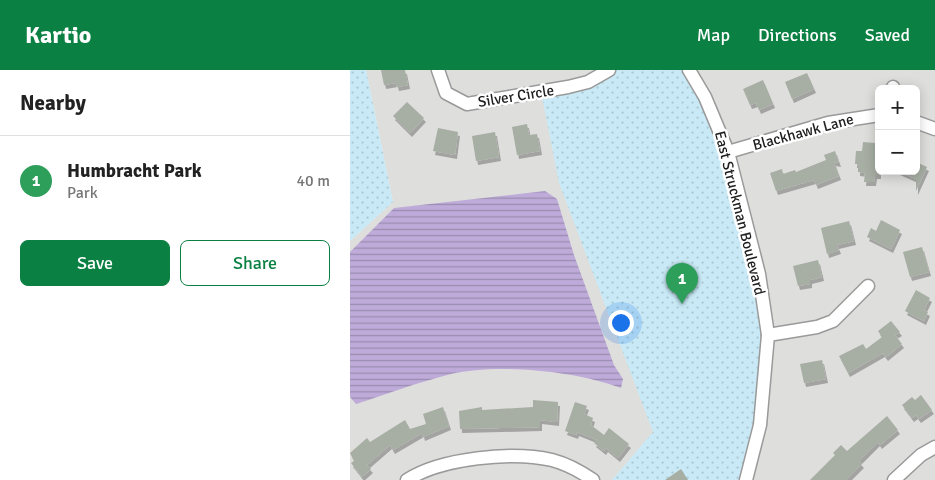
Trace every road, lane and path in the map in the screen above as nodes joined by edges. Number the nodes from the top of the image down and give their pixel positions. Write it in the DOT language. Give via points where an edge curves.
graph roads {
  1 [pos="438,70"];
  2 [pos="609,70"];
  3 [pos="689,70"];
  4 [pos="875,115"];
  5 [pos="920,123"];
  6 [pos="935,129"];
  7 [pos="728,152"];
  8 [pos="868,286"];
  9 [pos="768,335"];
  10 [pos="935,447"];
  11 [pos="407,480"];
  12 [pos="593,480"];
  13 [pos="746,480"];
  14 [pos="894,480"];
  1 -- 2 [label="street, Silver Circle" via="446,93 467,104 568,87 588,82"];
  3 -- 7 [label="street, East Struckman Boulevard" via="705,97"];
  4 -- 7 [label="street, Blackhawk Lane" via="843,119"];
  5 -- 6 [label="street"];
  7 -- 9 [label="street, East Struckman Boulevard" via="758,274"];
  8 -- 9 [label="street" via="833,321"];
  9 -- 13 [label="street, East Struckman Boulevard" via="760,425"];
  10 -- 14 [label="street"];
  11 -- 12 [label="street" via="442,463 530,456 562,463"];
}
